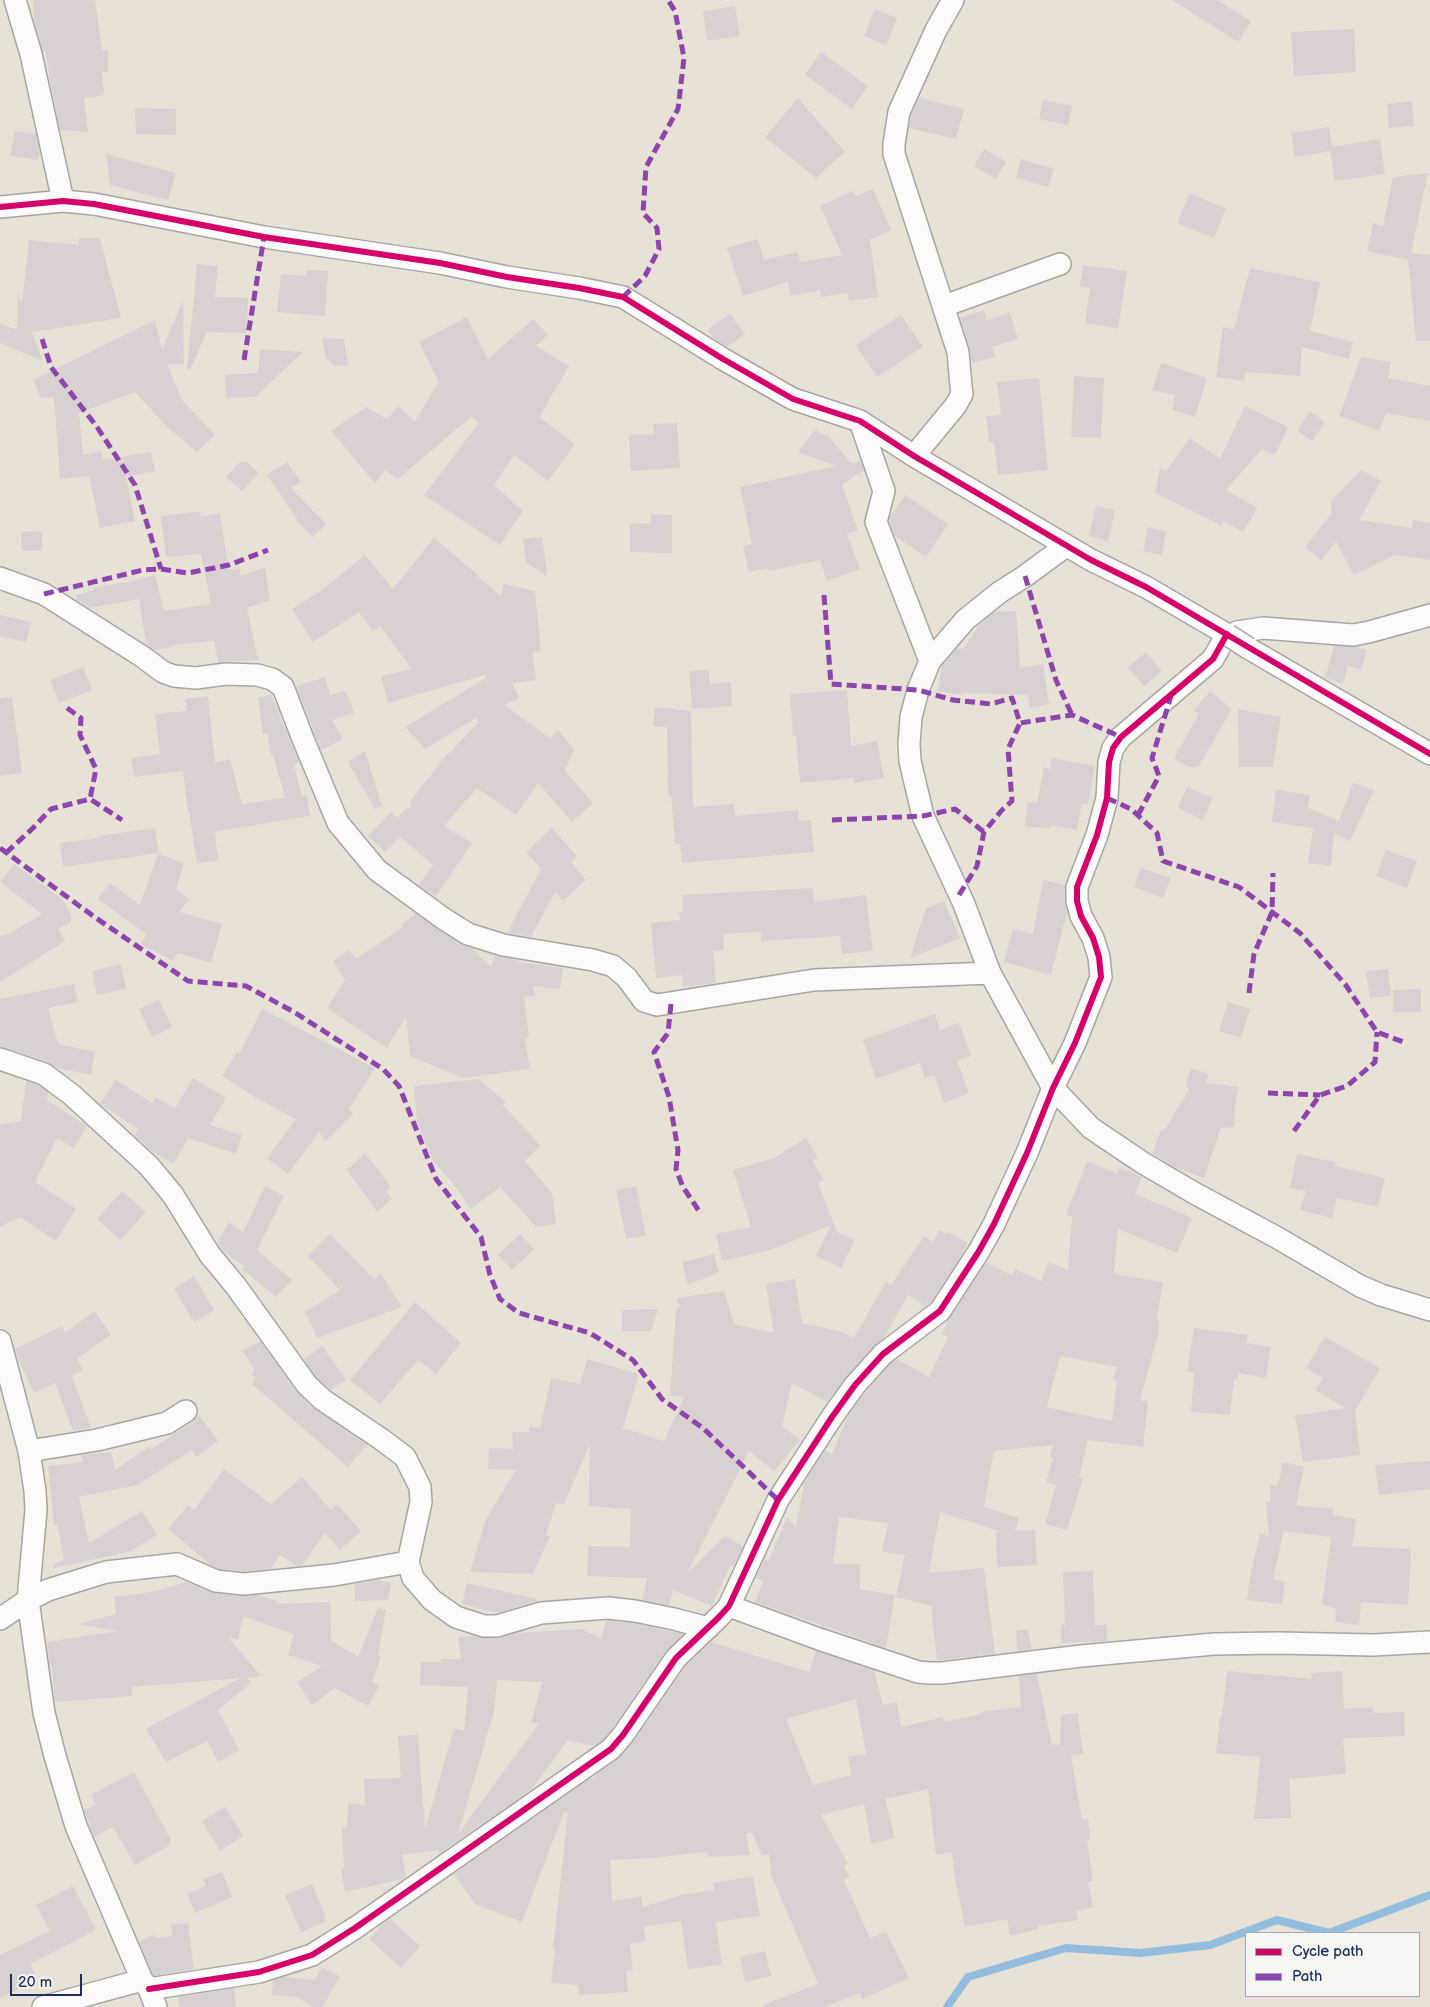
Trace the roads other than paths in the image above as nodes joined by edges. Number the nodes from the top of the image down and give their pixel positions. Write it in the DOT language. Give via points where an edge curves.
graph roads {
  1 [pos="15,0"];
  2 [pos="953,0"];
  3 [pos="63,201"];
  4 [pos="0,207"];
  5 [pos="1060,264"];
  6 [pos="944,306"];
  7 [pos="860,421"];
  8 [pos="914,456"];
  9 [pos="1066,546"];
  10 [pos="0,578"];
  11 [pos="1430,615"];
  12 [pos="1228,634"];
  13 [pos="930,661"];
  14 [pos="1430,754"];
  15 [pos="990,974"];
  16 [pos="0,1060"];
  17 [pos="1053,1088"];
  18 [pos="1430,1310"];
  19 [pos="0,1341"];
  20 [pos="186,1411"];
  21 [pos="29,1451"];
  22 [pos="408,1562"];
  23 [pos="28,1600"];
  24 [pos="729,1606"];
  25 [pos="0,1619"];
  26 [pos="708,1628"];
  27 [pos="1430,1642"];
  28 [pos="149,1992"];
  29 [pos="43,2007"];
  1 -- 3 [label="street" via="31,54"];
  2 -- 6 [label="street" via="899,112 894,144 894,154"];
  3 -- 4 [label="street"];
  3 -- 7 [label="street" via="94,204 264,237 440,263 623,297 793,399"];
  5 -- 6 [label="street"];
  6 -- 8 [label="street" via="958,352 962,394"];
  7 -- 8 [label="street"];
  7 -- 13 [label="street" via="884,491 876,522"];
  8 -- 9 [label="street"];
  9 -- 12 [label="street"];
  9 -- 13 [label="street" via="965,620"];
  10 -- 15 [label="street" via="44,594 162,672 196,678 226,674 258,675 283,687 338,822 377,870 468,934 504,946 614,966 644,1001 657,1005 814,980"];
  11 -- 12 [label="street" via="1353,635 1263,628 1237,632 1226,639"];
  12 -- 14 [label="street, bridge"];
  12 -- 17 [label="street" via="1213,659 1121,737 1113,748 1107,798 1077,887 1081,916 1099,957 1101,977"];
  13 -- 15 [label="street" via="911,717 910,761 923,816 964,904"];
  15 -- 17 [label="street"];
  16 -- 22 [label="street" via="44,1074 72,1095 149,1166 173,1195 210,1255 307,1385 323,1400 405,1457 420,1487 421,1502"];
  17 -- 18 [label="street" via="1091,1128 1143,1163 1360,1286"];
  17 -- 24 [label="street" via="1009,1194 979,1251 940,1311 883,1354 832,1417 778,1500"];
  19 -- 21 [label="street"];
  20 -- 21 [label="street" via="178,1418 158,1425"];
  21 -- 23 [label="street" via="36,1510"];
  22 -- 23 [label="street" via="334,1575 244,1584 216,1581 177,1564 169,1564 106,1572 48,1590"];
  22 -- 26 [label="street" via="413,1578 432,1600 447,1612 479,1626 497,1626 541,1613 608,1608"];
  23 -- 25 [label="street"];
  23 -- 28 [label="street" via="44,1713 76,1826"];
  24 -- 26 [label="street"];
  24 -- 27 [label="street" via="918,1672 929,1673 1214,1644"];
  26 -- 28 [label="street" via="669,1665 611,1749 355,1928 312,1954 259,1972"];
  28 -- 29 [label="street"];
}
